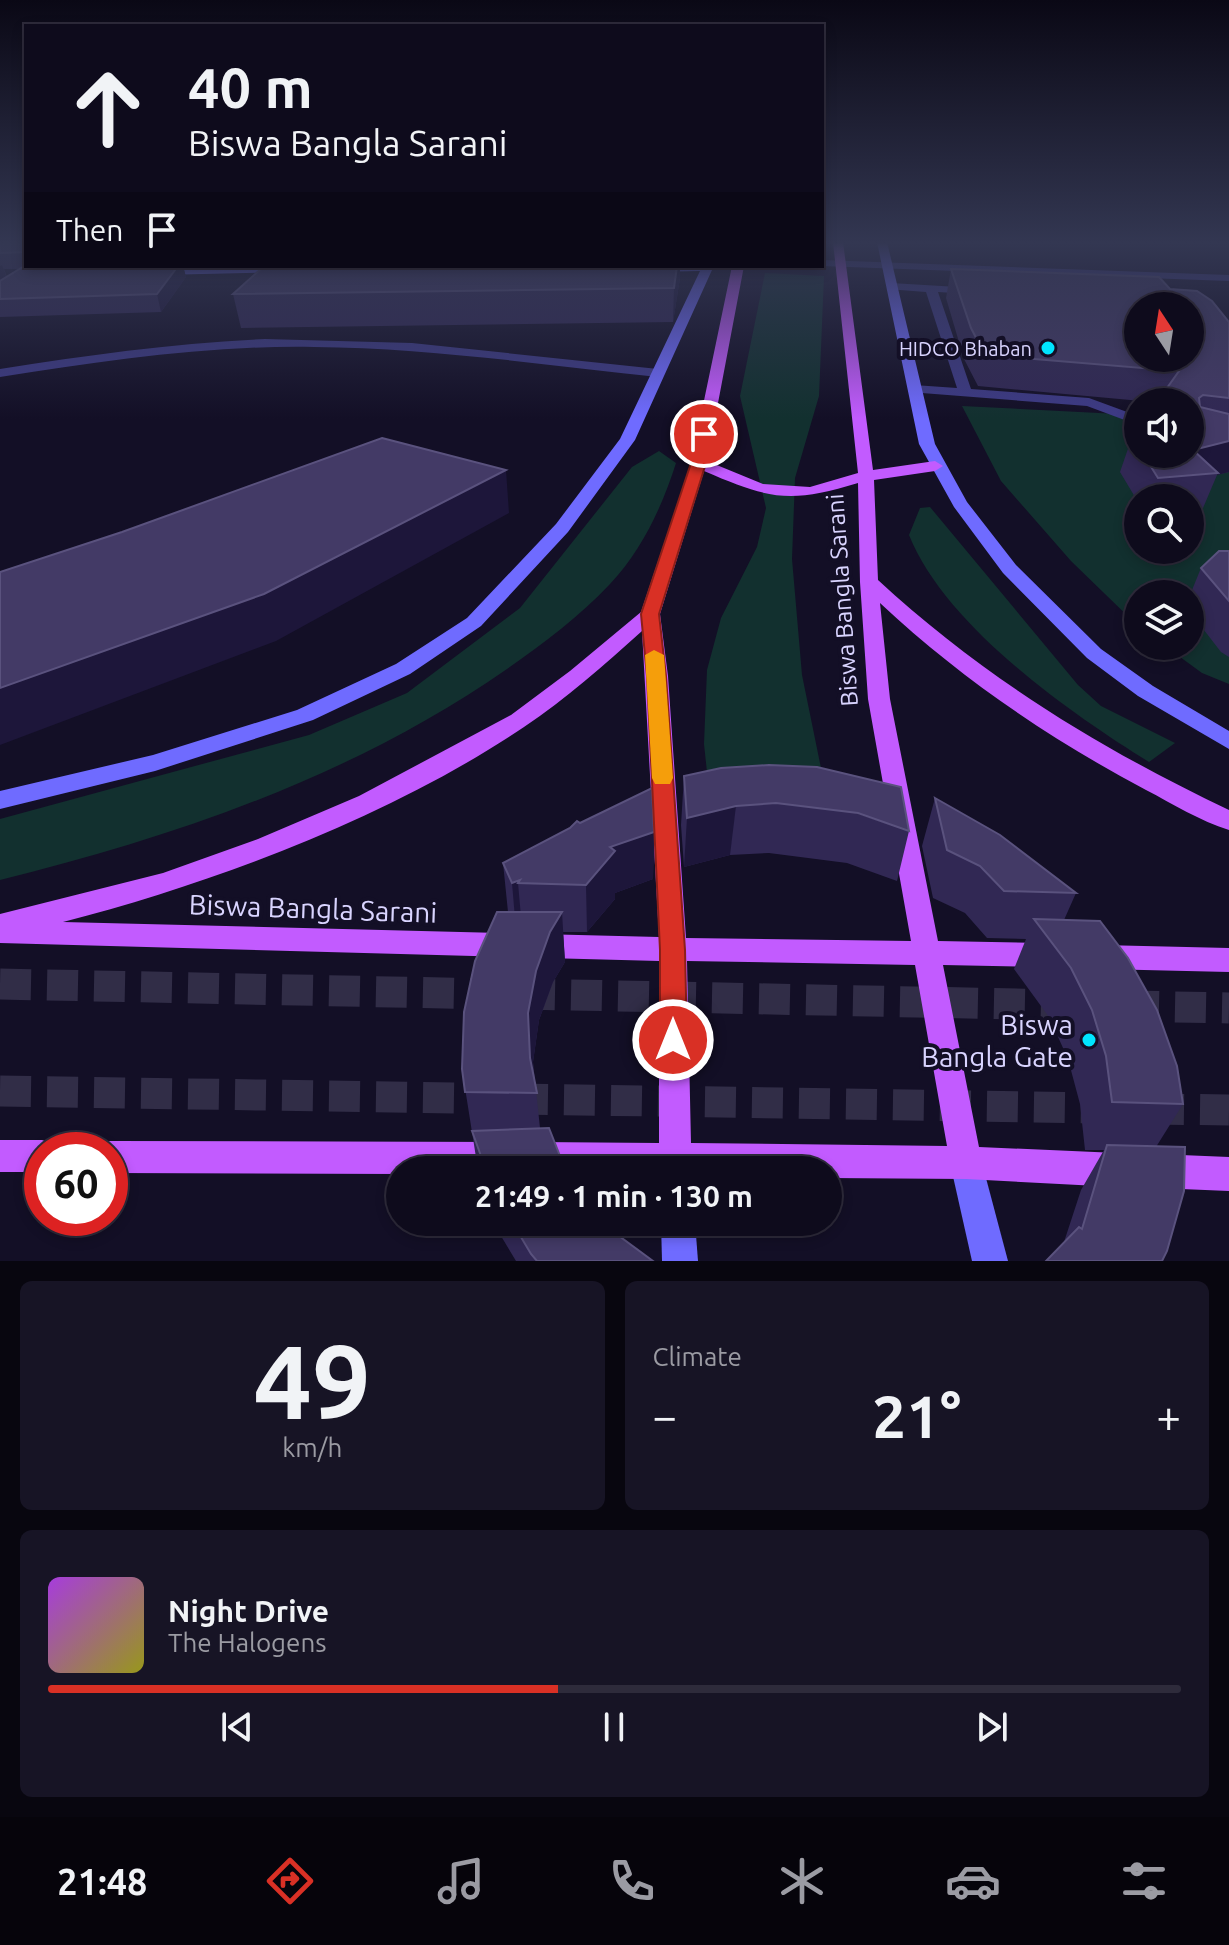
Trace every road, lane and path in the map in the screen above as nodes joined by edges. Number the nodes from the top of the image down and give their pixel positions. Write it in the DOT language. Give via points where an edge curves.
graph roads {
  1 [pos="692,301"];
  2 [pos="731,301"];
  3 [pos="840,301"];
  4 [pos="894,301"];
  5 [pos="935,301"];
  6 [pos="0,373"];
  7 [pos="658,373"];
  8 [pos="914,389"];
  9 [pos="966,394"];
  10 [pos="1124,416"];
  11 [pos="699,463"];
  12 [pos="935,466"];
  13 [pos="866,476"];
  14 [pos="869,582"];
  15 [pos="650,614"];
  16 [pos="1229,741"];
  17 [pos="0,800"];
  18 [pos="1229,821"];
  19 [pos="0,925"];
  20 [pos="0,932"];
  21 [pos="673,950"];
  22 [pos="924,952"];
  23 [pos="1229,960"];
  24 [pos="0,1156"];
  25 [pos="24,1156"];
  26 [pos="675,1156"];
  27 [pos="128,1157"];
  28 [pos="386,1160"];
  29 [pos="842,1163"];
  30 [pos="966,1163"];
  31 [pos="1229,1174"];
  32 [pos="679,1236"];
  33 [pos="680,1261"];
  34 [pos="990,1261"];
  1 -- 7 [label="street"];
  2 -- 11 [label="main road"];
  3 -- 13 [label="main road, Biswa Bangla Sarani"];
  4 -- 8 [label="street"];
  5 -- 9 [label="street"];
  6 -- 7 [label="street" via="266,343 365,346"];
  7 -- 17 [label="street" via="627,440 562,528 474,622 403,669 305,715 155,763"];
  8 -- 9 [label="street"];
  8 -- 12 [label="street"];
  9 -- 10 [label="street" via="1089,402"];
  11 -- 13 [label="main road" via="760,489 811,492"];
  11 -- 15 [label="main road"];
  12 -- 13 [label="main road"];
  12 -- 16 [label="street" via="983,535 1045,608 1118,672"];
  13 -- 14 [label="main road, Biswa Bangla Sarani"];
  14 -- 18 [label="main road" via="957,662 1017,705"];
  14 -- 22 [label="main road, Biswa Bangla Sarani" via="879,699"];
  15 -- 19 [label="main road" via="531,712 369,802 265,847 78,910"];
  15 -- 21 [label="main road"];
  20 -- 21 [label="main road, Biswa Bangla Sarani"];
  21 -- 22 [label="main road, Biswa Bangla Sarani"];
  21 -- 26 [label="main road"];
  22 -- 23 [label="main road, Biswa Bangla Sarani"];
  22 -- 30 [label="main road, Biswa Bangla Sarani"];
  24 -- 25 [label="main road"];
  27 -- 28 [label="main road"];
  29 -- 30 [label="main road"];
  30 -- 31 [label="main road"];
  30 -- 34 [label="street"];
  32 -- 33 [label="street"];
}
